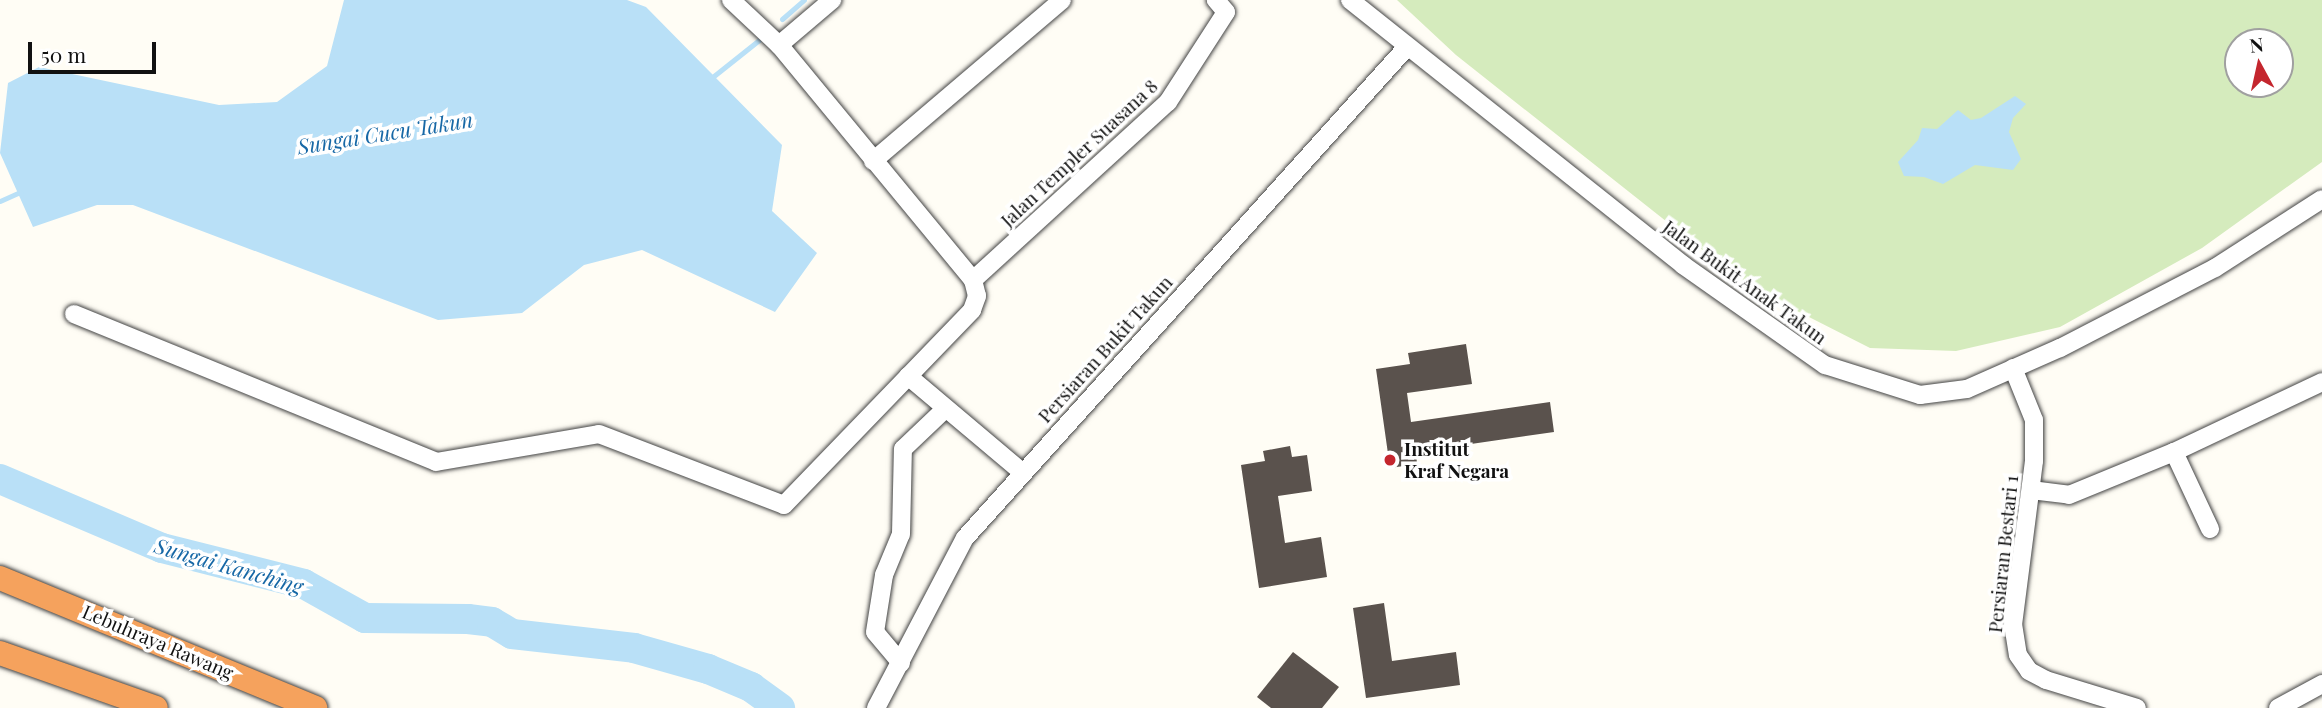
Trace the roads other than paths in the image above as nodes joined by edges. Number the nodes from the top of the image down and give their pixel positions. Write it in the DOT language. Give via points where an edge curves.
graph roads {
  1 [pos="731,0"];
  2 [pos="832,0"];
  3 [pos="1062,0"];
  4 [pos="1350,0"];
  5 [pos="1221,6"];
  6 [pos="779,45"];
  7 [pos="1406,48"];
  8 [pos="873,161"];
  9 [pos="2322,199"];
  10 [pos="973,280"];
  11 [pos="74,314"];
  12 [pos="2012,369"];
  13 [pos="908,376"];
  14 [pos="2322,382"];
  15 [pos="944,410"];
  16 [pos="2174,452"];
  17 [pos="1021,471"];
  18 [pos="2031,490"];
  19 [pos="2210,529"];
  20 [pos="0,578"];
  21 [pos="0,653"];
  22 [pos="901,663"];
  23 [pos="2322,684"];
  24 [pos="156,708"];
  25 [pos="314,708"];
  26 [pos="876,708"];
  27 [pos="2137,708"];
  28 [pos="2277,708"];
  1 -- 6 [label="street"];
  2 -- 6 [label="street"];
  3 -- 8 [label="street"];
  4 -- 7 [label="street, Jalan Bukit Anak Takun"];
  5 -- 10 [label="street, Jalan Templer Suasana 8" via="1168,102"];
  6 -- 8 [label="street"];
  7 -- 12 [label="street, Jalan Bukit Anak Takun" via="1683,265 1825,365 1920,395 1967,388"];
  7 -- 17 [label="street, Persiaran Bukit Takun"];
  8 -- 10 [label="street"];
  9 -- 12 [label="street, Jalan Bukit Anak Takun" via="2215,268"];
  10 -- 13 [label="street" via="977,296 972,310"];
  11 -- 13 [label="street" via="436,463 598,434 784,505"];
  12 -- 18 [label="street, Persiaran Bestari 1" via="2034,420"];
  13 -- 15 [label="street"];
  14 -- 16 [label="street"];
  15 -- 17 [label="street"];
  15 -- 22 [label="street" via="902,449 901,534 884,575 876,632"];
  16 -- 18 [label="street" via="2069,495"];
  16 -- 19 [label="street"];
  17 -- 22 [label="street, Persiaran Bukit Takun" via="965,538"];
  18 -- 27 [label="street, Persiaran Bestari 1" via="2013,624 2018,655 2029,671 2046,680"];
  20 -- 25 [label="highway, Lebuhraya Rawang"];
  21 -- 24 [label="highway"];
  22 -- 26 [label="street, Persiaran Bukit Takun"];
  23 -- 28 [label="street"];
}
